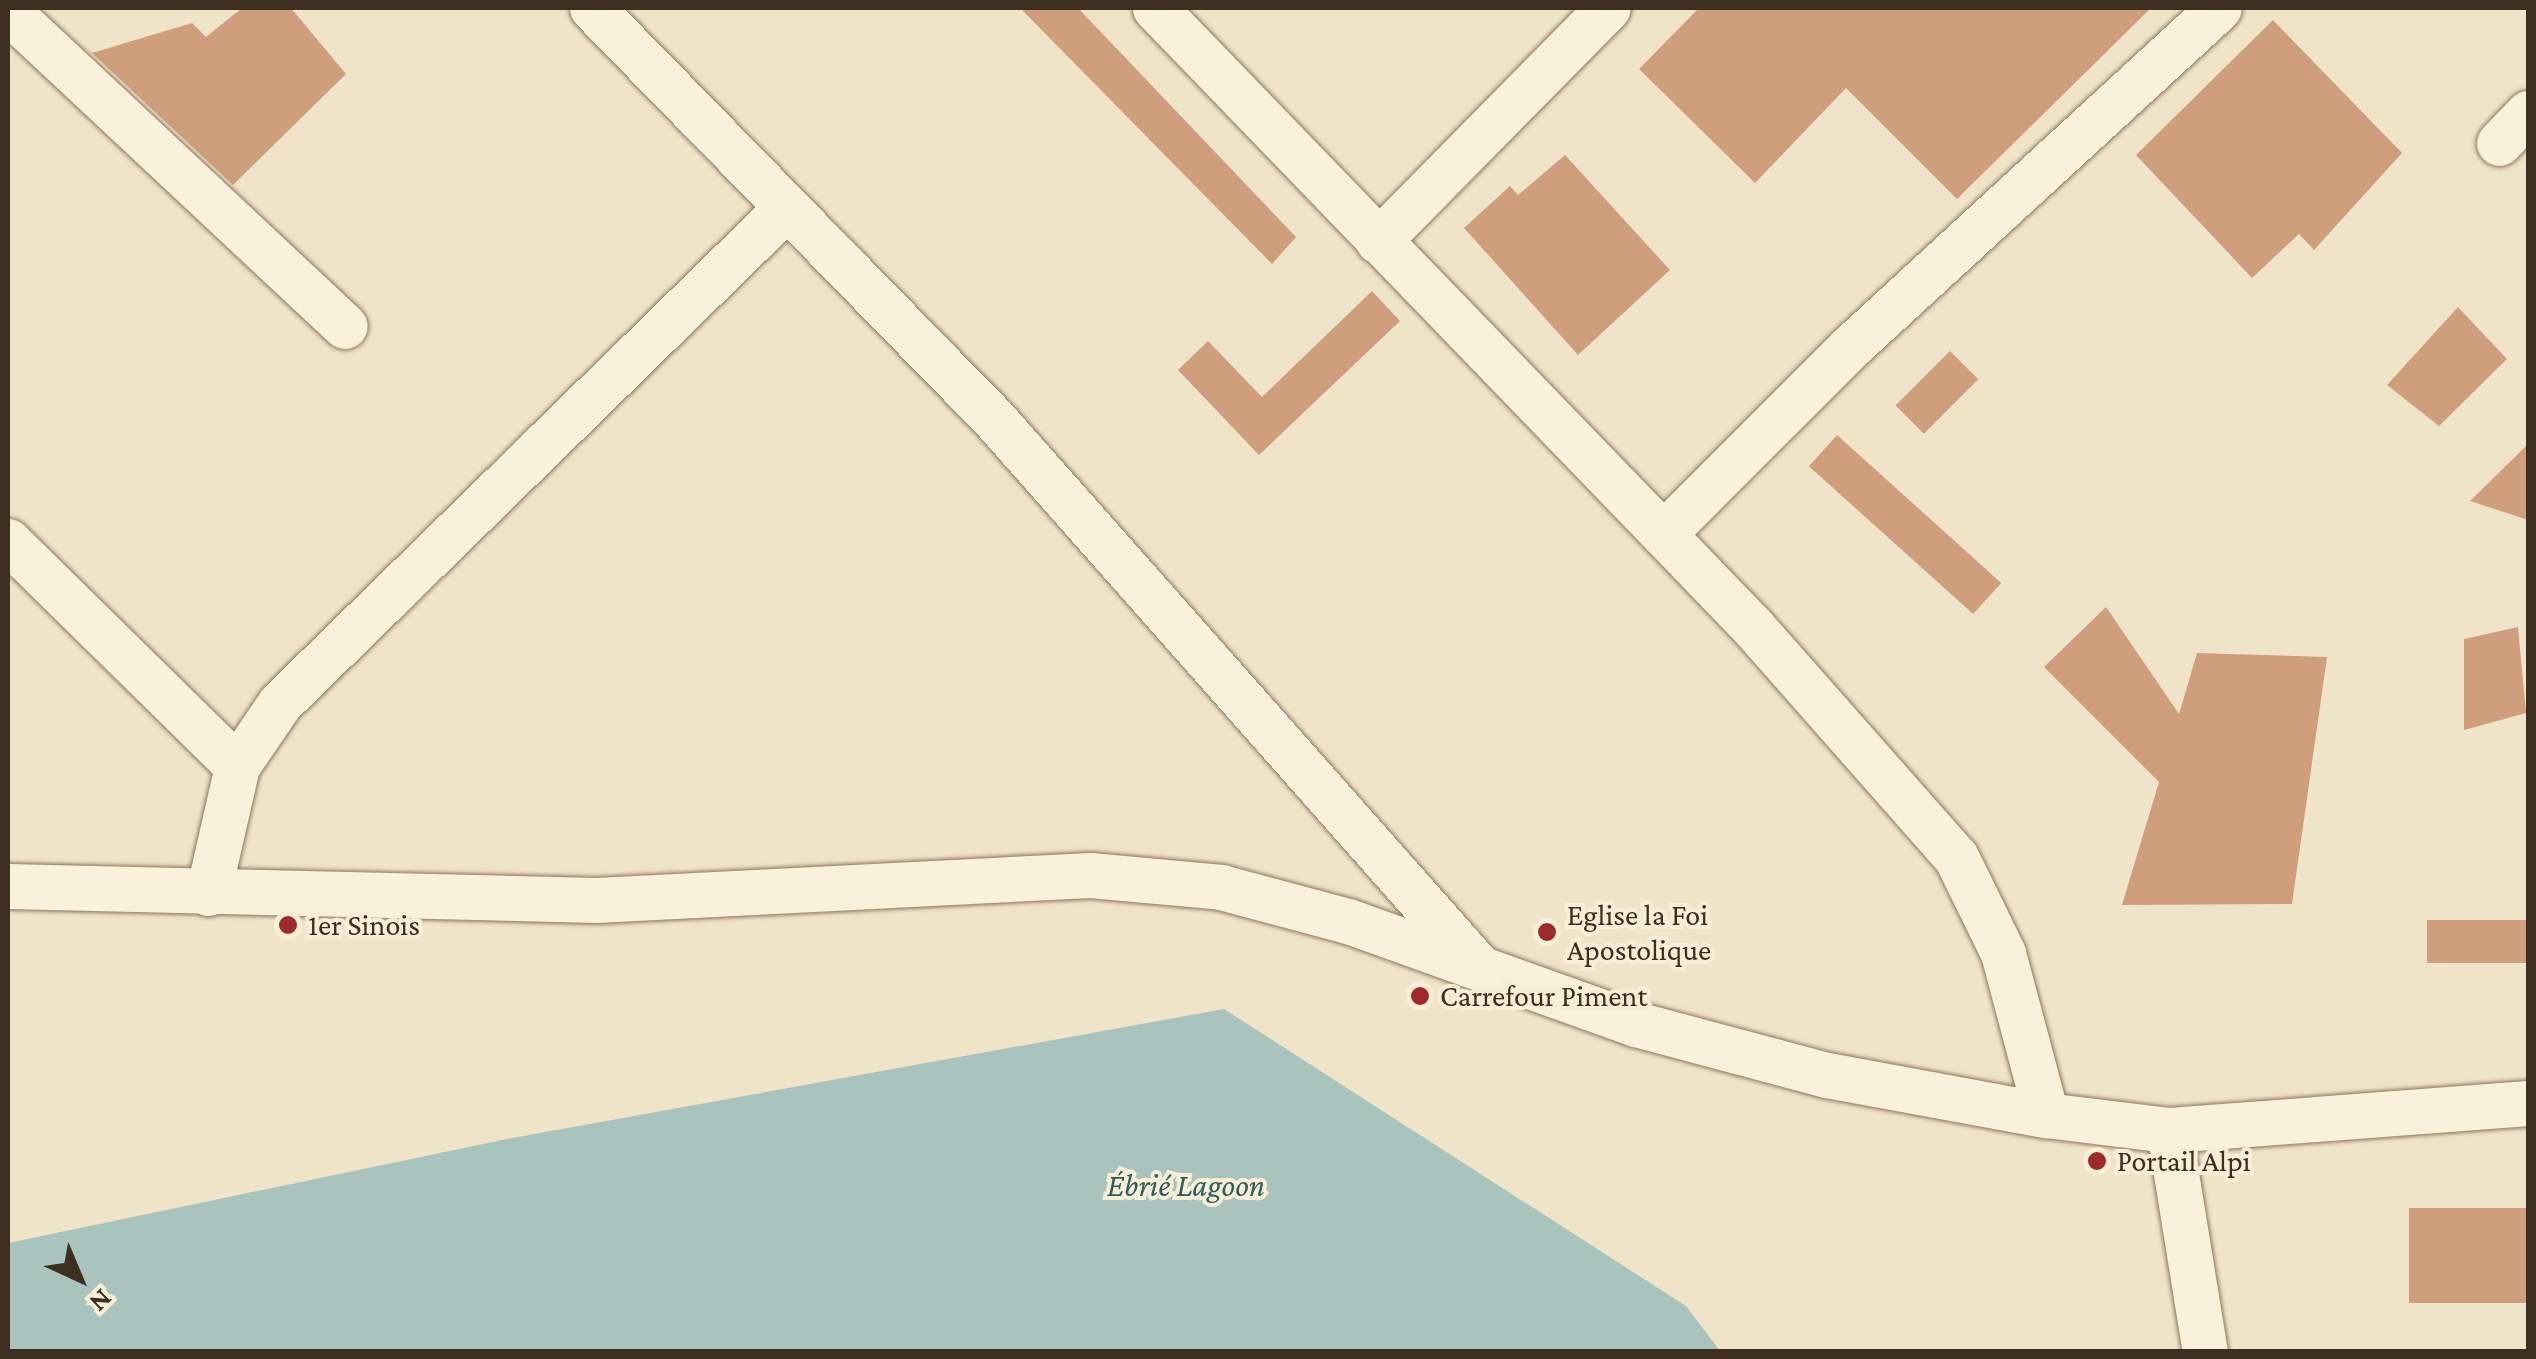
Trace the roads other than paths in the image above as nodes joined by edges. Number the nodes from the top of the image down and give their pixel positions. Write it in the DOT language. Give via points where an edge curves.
graph roads {
  1 [pos="592,8"];
  2 [pos="1155,8"];
  3 [pos="1608,8"];
  4 [pos="2219,8"];
  5 [pos="8,12"];
  6 [pos="787,207"];
  7 [pos="1378,240"];
  8 [pos="345,326"];
  9 [pos="1662,534"];
  10 [pos="8,541"];
  11 [pos="237,766"];
  12 [pos="8,886"];
  13 [pos="208,893"];
  14 [pos="1484,972"];
  15 [pos="2528,1103"];
  16 [pos="2046,1115"];
  17 [pos="2170,1130"];
  18 [pos="2205,1352"];
  1 -- 6 [label="street"];
  2 -- 7 [label="street"];
  3 -- 7 [label="street"];
  4 -- 9 [label="street" via="1849,348"];
  5 -- 8 [label="street"];
  6 -- 11 [label="street" via="390,590 280,703"];
  6 -- 14 [label="street" via="1044,473"];
  7 -- 9 [label="street"];
  9 -- 16 [label="street" via="1956,857 2003,953"];
  10 -- 11 [label="street"];
  11 -- 13 [label="street"];
  12 -- 13 [label="street"];
  13 -- 14 [label="street" via="596,900 1090,875 1221,887 1348,921"];
  14 -- 16 [label="street" via="1636,1024 1827,1075"];
  15 -- 17 [label="street"];
  16 -- 17 [label="street"];
  17 -- 18 [label="street"];
}
